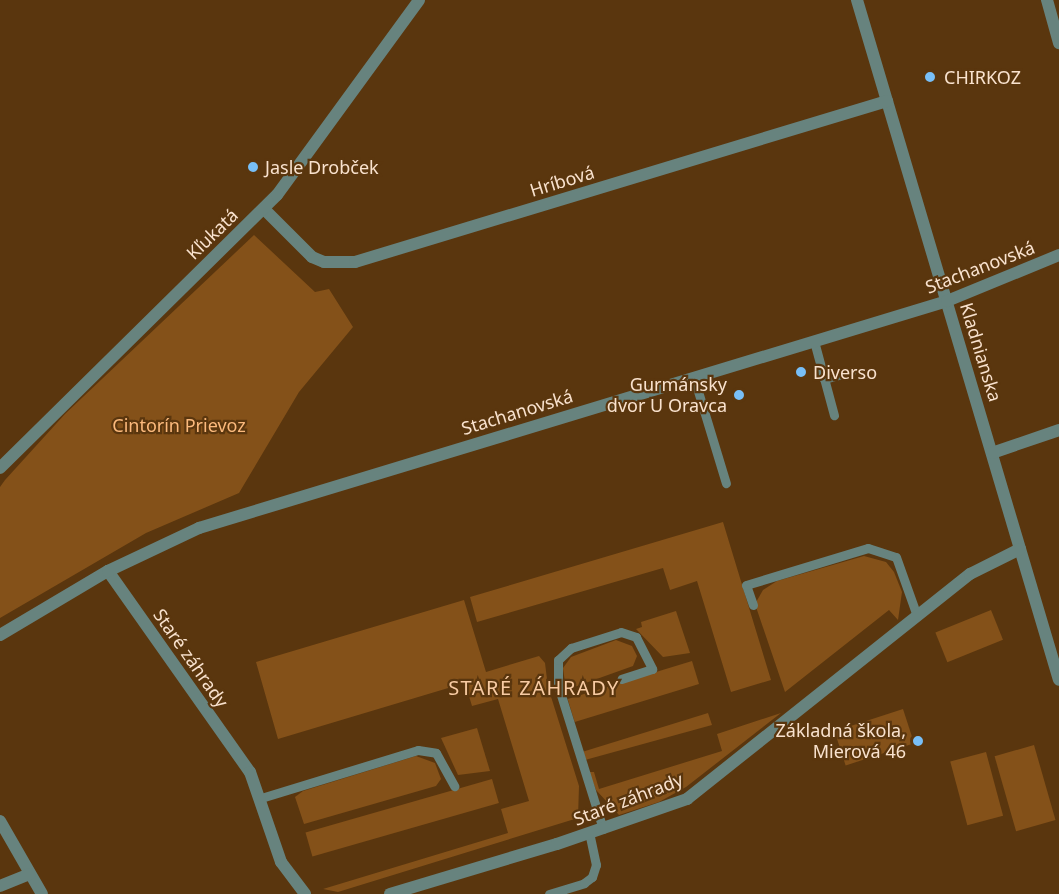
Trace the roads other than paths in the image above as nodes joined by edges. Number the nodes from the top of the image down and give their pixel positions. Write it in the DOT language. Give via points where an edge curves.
graph roads {
  1 [pos="419,0"];
  2 [pos="857,0"];
  3 [pos="1047,0"];
  4 [pos="1059,43"];
  5 [pos="887,101"];
  6 [pos="264,209"];
  7 [pos="1059,255"];
  8 [pos="947,301"];
  9 [pos="814,341"];
  10 [pos="851,372"];
  11 [pos="694,378"];
  12 [pos="824,379"];
  13 [pos="834,415"];
  14 [pos="1059,429"];
  15 [pos="992,453"];
  16 [pos="0,468"];
  17 [pos="726,483"];
  18 [pos="1020,549"];
  19 [pos="108,571"];
  20 [pos="753,606"];
  21 [pos="917,616"];
  22 [pos="0,634"];
  23 [pos="622,679"];
  24 [pos="1059,680"];
  25 [pos="454,786"];
  26 [pos="261,798"];
  27 [pos="0,821"];
  28 [pos="603,829"];
  29 [pos="589,833"];
  30 [pos="30,874"];
  31 [pos="0,886"];
  32 [pos="42,894"];
  33 [pos="305,894"];
  34 [pos="390,894"];
  35 [pos="549,894"];
  1 -- 6 [label="street, Kľukatá"];
  2 -- 5 [label="street, Kladnianska"];
  3 -- 4 [label="street"];
  5 -- 6 [label="street, Hríbová" via="355,262 324,262 312,257"];
  5 -- 8 [label="street, Kladnianska"];
  6 -- 16 [label="street, Kľukatá"];
  7 -- 8 [label="street, Stachanovská"];
  8 -- 9 [label="street, Stachanovská"];
  8 -- 15 [label="street, Kladnianska"];
  9 -- 11 [label="street, Stachanovská"];
  9 -- 12 [label="lane"];
  10 -- 12 [label="lane"];
  11 -- 17 [label="lane"];
  11 -- 19 [label="street, Stachanovská" via="229,517"];
  12 -- 13 [label="lane"];
  14 -- 15 [label="street"];
  15 -- 18 [label="street, Kladnianska"];
  18 -- 21 [label="street, Staré záhrady" via="970,574"];
  18 -- 24 [label="street, Kladnianska"];
  19 -- 22 [label="street, Stachanovská"];
  19 -- 26 [label="street, Staré záhrady" via="250,772"];
  20 -- 21 [label="lane" via="746,585 868,548 896,557"];
  21 -- 28 [label="street, Staré záhrady" via="693,795"];
  23 -- 28 [label="lane" via="652,669 636,637 621,632 571,648 558,660 558,685"];
  25 -- 26 [label="lane" via="436,753 418,750"];
  26 -- 33 [label="street, Staré záhrady" via="281,862"];
  27 -- 30 [label="street"];
  28 -- 29 [label="street, Staré záhrady"];
  29 -- 34 [label="street, Staré záhrady"];
  29 -- 35 [label="lane" via="596,865 592,877 585,883"];
  30 -- 31 [label="street"];
  30 -- 32 [label="street"];
}
